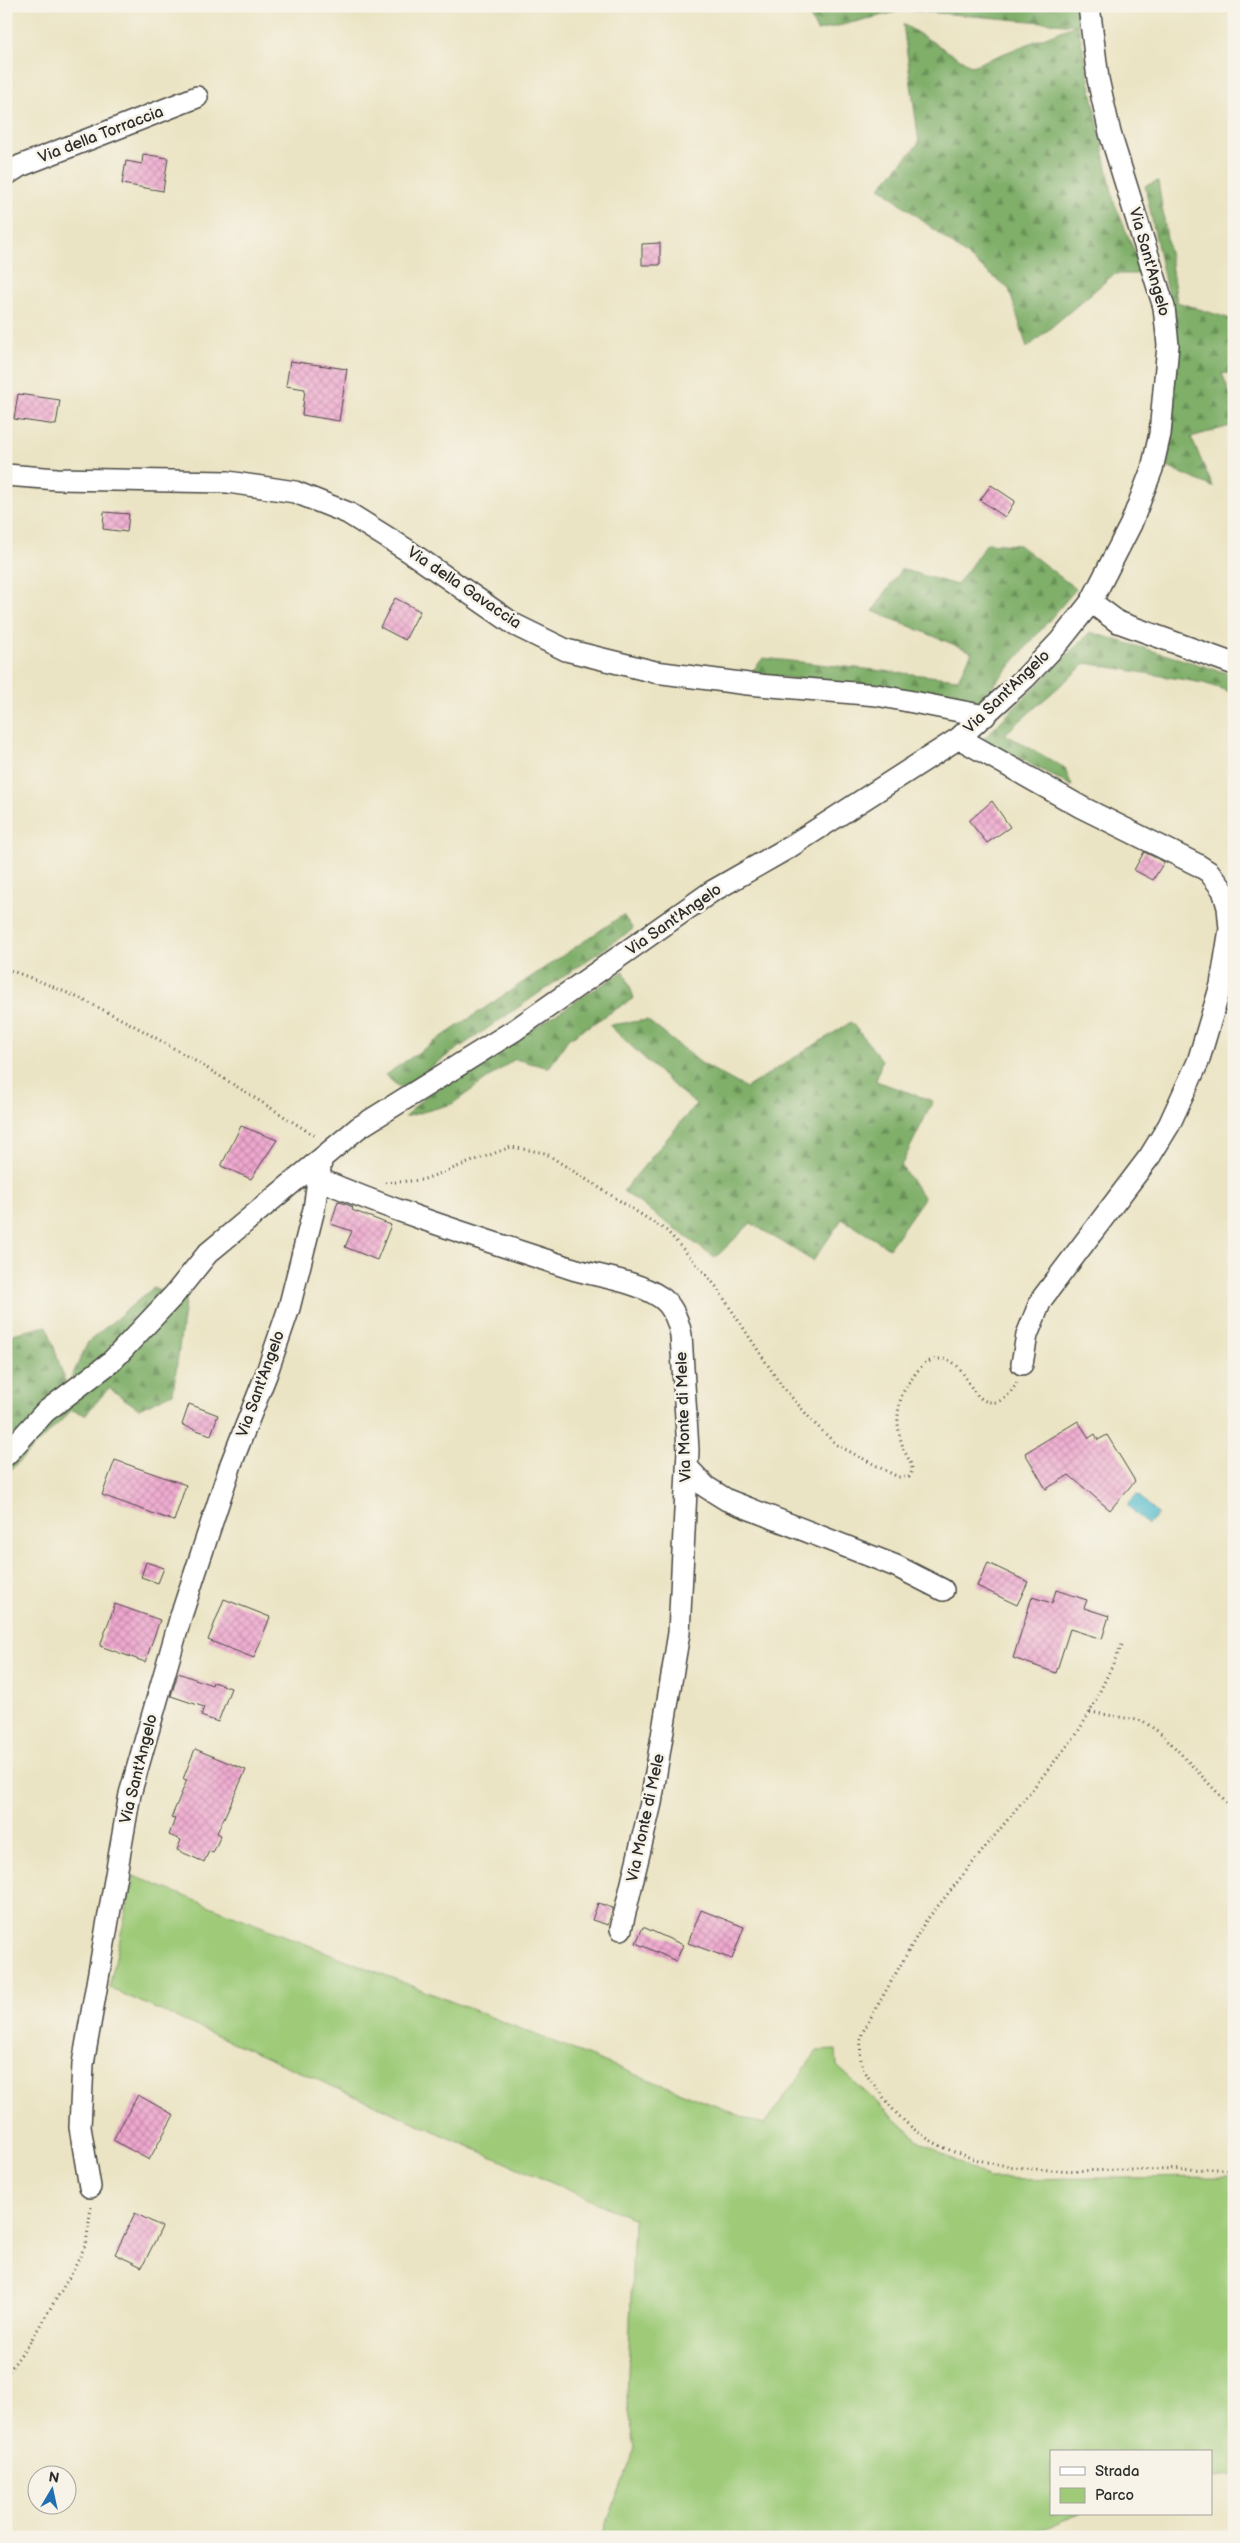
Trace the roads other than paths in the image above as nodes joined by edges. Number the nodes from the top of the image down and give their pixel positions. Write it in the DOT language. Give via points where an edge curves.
graph roads {
  1 [pos="1090,6"];
  2 [pos="198,97"];
  3 [pos="6,175"];
  4 [pos="6,475"];
  5 [pos="1091,602"];
  6 [pos="1234,664"];
  7 [pos="985,716"];
  8 [pos="959,738"];
  9 [pos="325,1163"];
  10 [pos="1022,1364"];
  11 [pos="6,1455"];
  12 [pos="688,1468"];
  13 [pos="943,1590"];
  14 [pos="621,1929"];
  15 [pos="90,2187"];
  1 -- 5 [label="street, Via Sant'Angelo" via="1098,79 1110,133 1164,308 1168,345 1160,434 1152,469 1139,506"];
  2 -- 3 [label="street, Via della Torraccia" via="20,166"];
  4 -- 7 [label="street, Via della Gavaccia" via="228,482 287,490 311,496 348,513 408,550 483,605 566,650 655,672 877,695"];
  5 -- 6 [label="street" via="1125,625"];
  5 -- 7 [label="street, Via Sant'Angelo" via="1060,641"];
  7 -- 8 [label="street, Via Sant'Angelo"];
  8 -- 9 [label="street, Via Sant'Angelo" via="788,848 712,892 515,1030 358,1128"];
  8 -- 10 [label="street" via="1082,807 1198,864 1223,890 1230,917 1221,985 1198,1062 1172,1118 1150,1156 1041,1300 1027,1335"];
  9 -- 11 [label="street, Via Sant'Angelo" via="208,1253 174,1295 111,1362 45,1412"];
  9 -- 12 [label="street, Via Monte di Mele" via="400,1211 638,1287 662,1298 675,1314 681,1335"];
  9 -- 15 [label="street, Via Sant'Angelo" via="289,1308 231,1464 184,1607 130,1794 82,2064 80,2127"];
  12 -- 13 [label="street" via="706,1488 727,1500 896,1566"];
  12 -- 14 [label="street, Via Monte di Mele" via="679,1633 673,1679 651,1803"];
}
